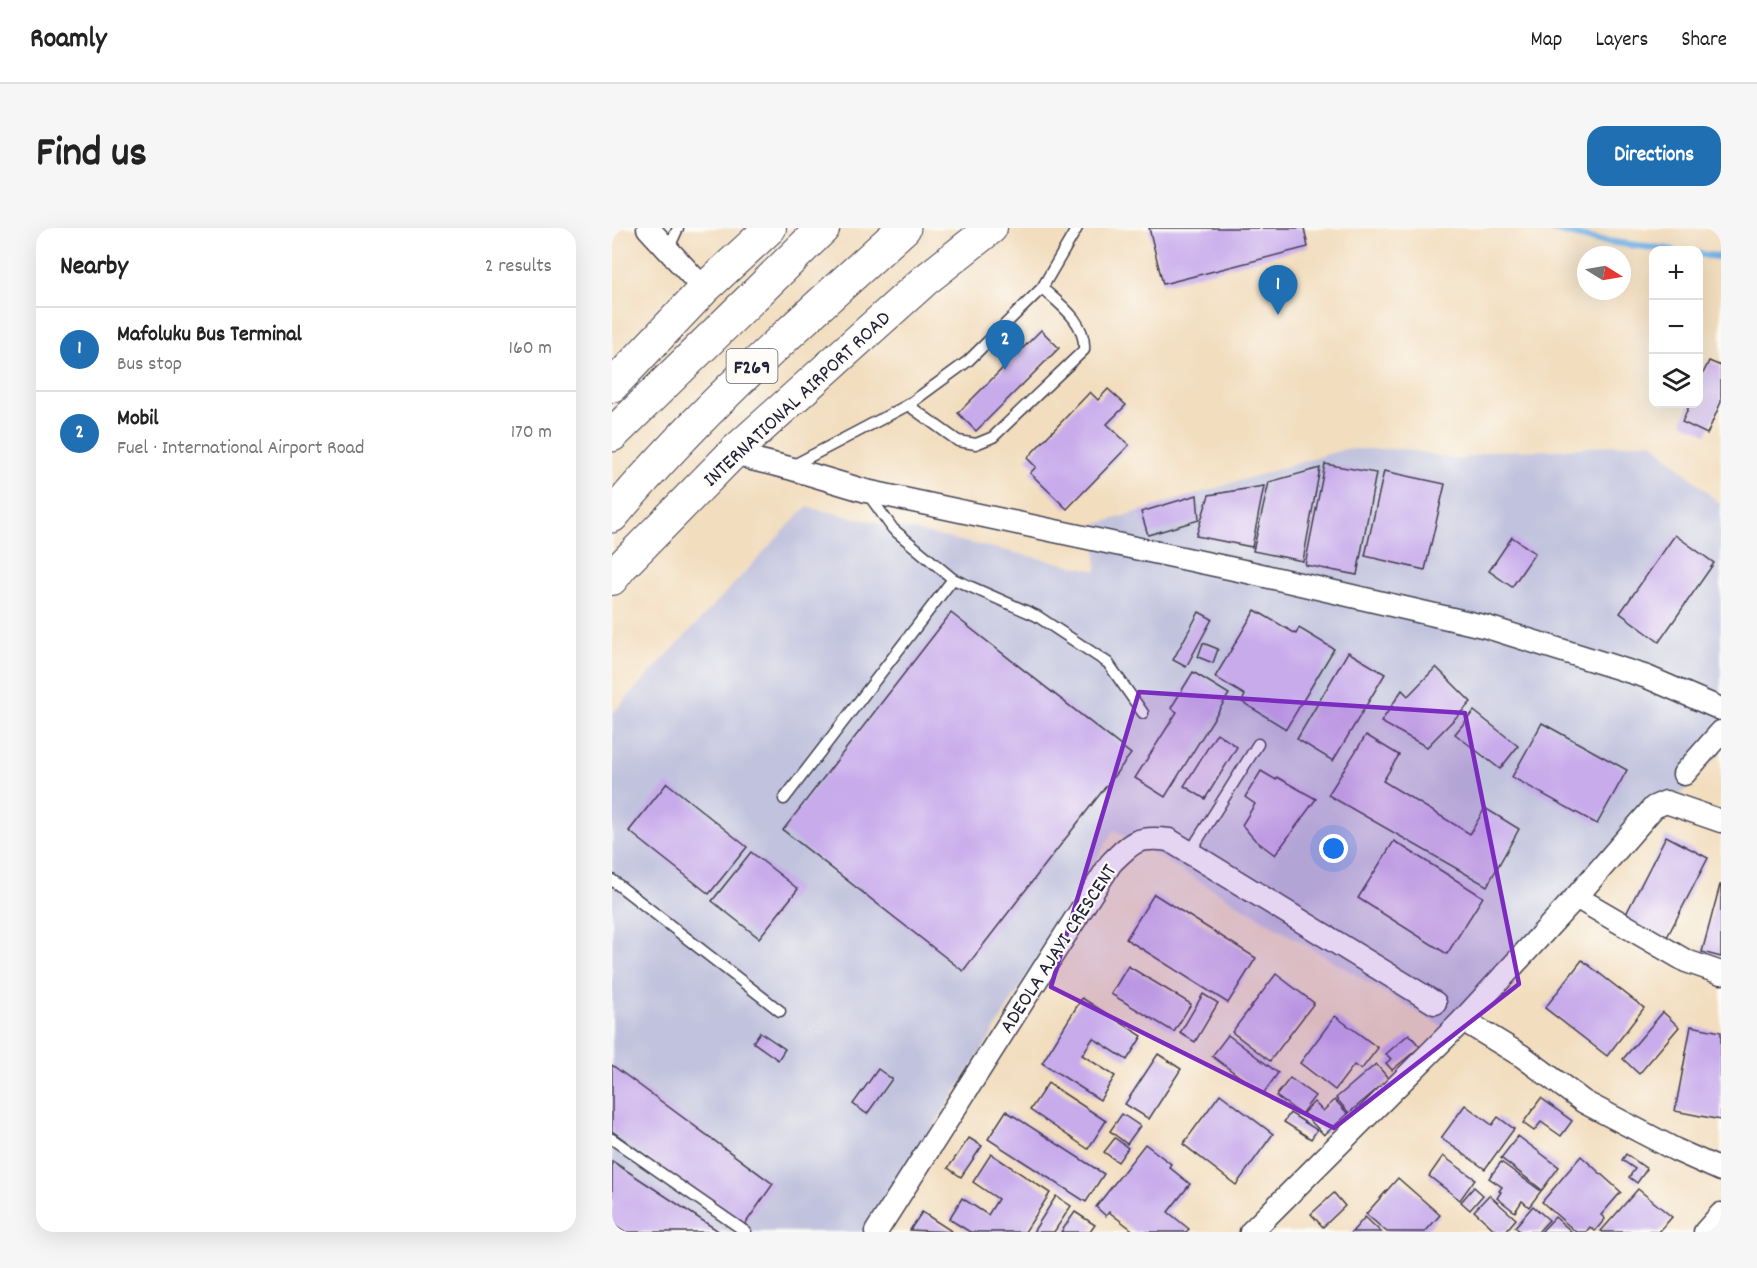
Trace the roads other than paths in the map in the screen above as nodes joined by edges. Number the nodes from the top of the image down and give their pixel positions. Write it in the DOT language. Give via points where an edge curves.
graph roads {
  1 [pos="648,228"];
  2 [pos="678,228"];
  3 [pos="770,228"];
  4 [pos="823,228"];
  5 [pos="904,228"];
  6 [pos="991,228"];
  7 [pos="1077,228"];
  8 [pos="668,250"];
  9 [pos="1042,288"];
  10 [pos="704,289"];
  11 [pos="612,386"];
  12 [pos="908,405"];
  13 [pos="612,435"];
  14 [pos="735,451"];
  15 [pos="789,468"];
  16 [pos="866,491"];
  17 [pos="612,516"];
  18 [pos="612,579"];
  19 [pos="953,579"];
  20 [pos="1721,709"];
  21 [pos="1143,713"];
  22 [pos="1721,732"];
  23 [pos="1258,744"];
  24 [pos="1684,774"];
  25 [pos="784,799"];
  26 [pos="1721,821"];
  27 [pos="1190,852"];
  28 [pos="612,880"];
  29 [pos="1576,897"];
  30 [pos="1721,973"];
  31 [pos="1435,1004"];
  32 [pos="780,1011"];
  33 [pos="1463,1020"];
  34 [pos="612,1139"];
  35 [pos="1721,1170"];
  36 [pos="1721,1214"];
  37 [pos="746,1232"];
  38 [pos="876,1232"];
  39 [pos="1251,1232"];
  40 [pos="1705,1232"];
  1 -- 8 [label="street"];
  2 -- 8 [label="lane"];
  3 -- 10 [label="main road"];
  4 -- 13 [label="highway, F269"];
  5 -- 17 [label="highway, F269" via="761,357"];
  6 -- 14 [label="main road, INTERNATIONAL AIRPORT ROAD" via="924,281"];
  7 -- 9 [label="lane"];
  8 -- 10 [label="street"];
  9 -- 12 [label="lane" via="968,361"];
  9 -- 12 [label="lane" via="1077,321 1085,339 1084,350 993,437 976,444 958,441"];
  10 -- 11 [label="main road"];
  12 -- 15 [label="lane"];
  14 -- 15 [label="street"];
  14 -- 18 [label="main road, INTERNATIONAL AIRPORT ROAD"];
  15 -- 16 [label="street"];
  16 -- 19 [label="lane" via="893,529"];
  16 -- 20 [label="street" via="1487,627 1647,678"];
  19 -- 21 [label="lane" via="1038,616 1108,663"];
  19 -- 25 [label="lane"];
  22 -- 24 [label="street"];
  23 -- 27 [label="lane"];
  26 -- 29 [label="street" via="1660,803"];
  27 -- 31 [label="street, ADEOLA AJAYI CRESCENT"];
  27 -- 38 [label="street, ADEOLA AJAYI CRESCENT" via="1169,840 1149,837 1130,844 1111,863"];
  28 -- 32 [label="lane"];
  29 -- 30 [label="street" via="1686,961"];
  29 -- 33 [label="street"];
  33 -- 35 [label="street" via="1522,1056 1584,1102"];
  33 -- 39 [label="street"];
  34 -- 37 [label="lane"];
  36 -- 40 [label="street"];
}
